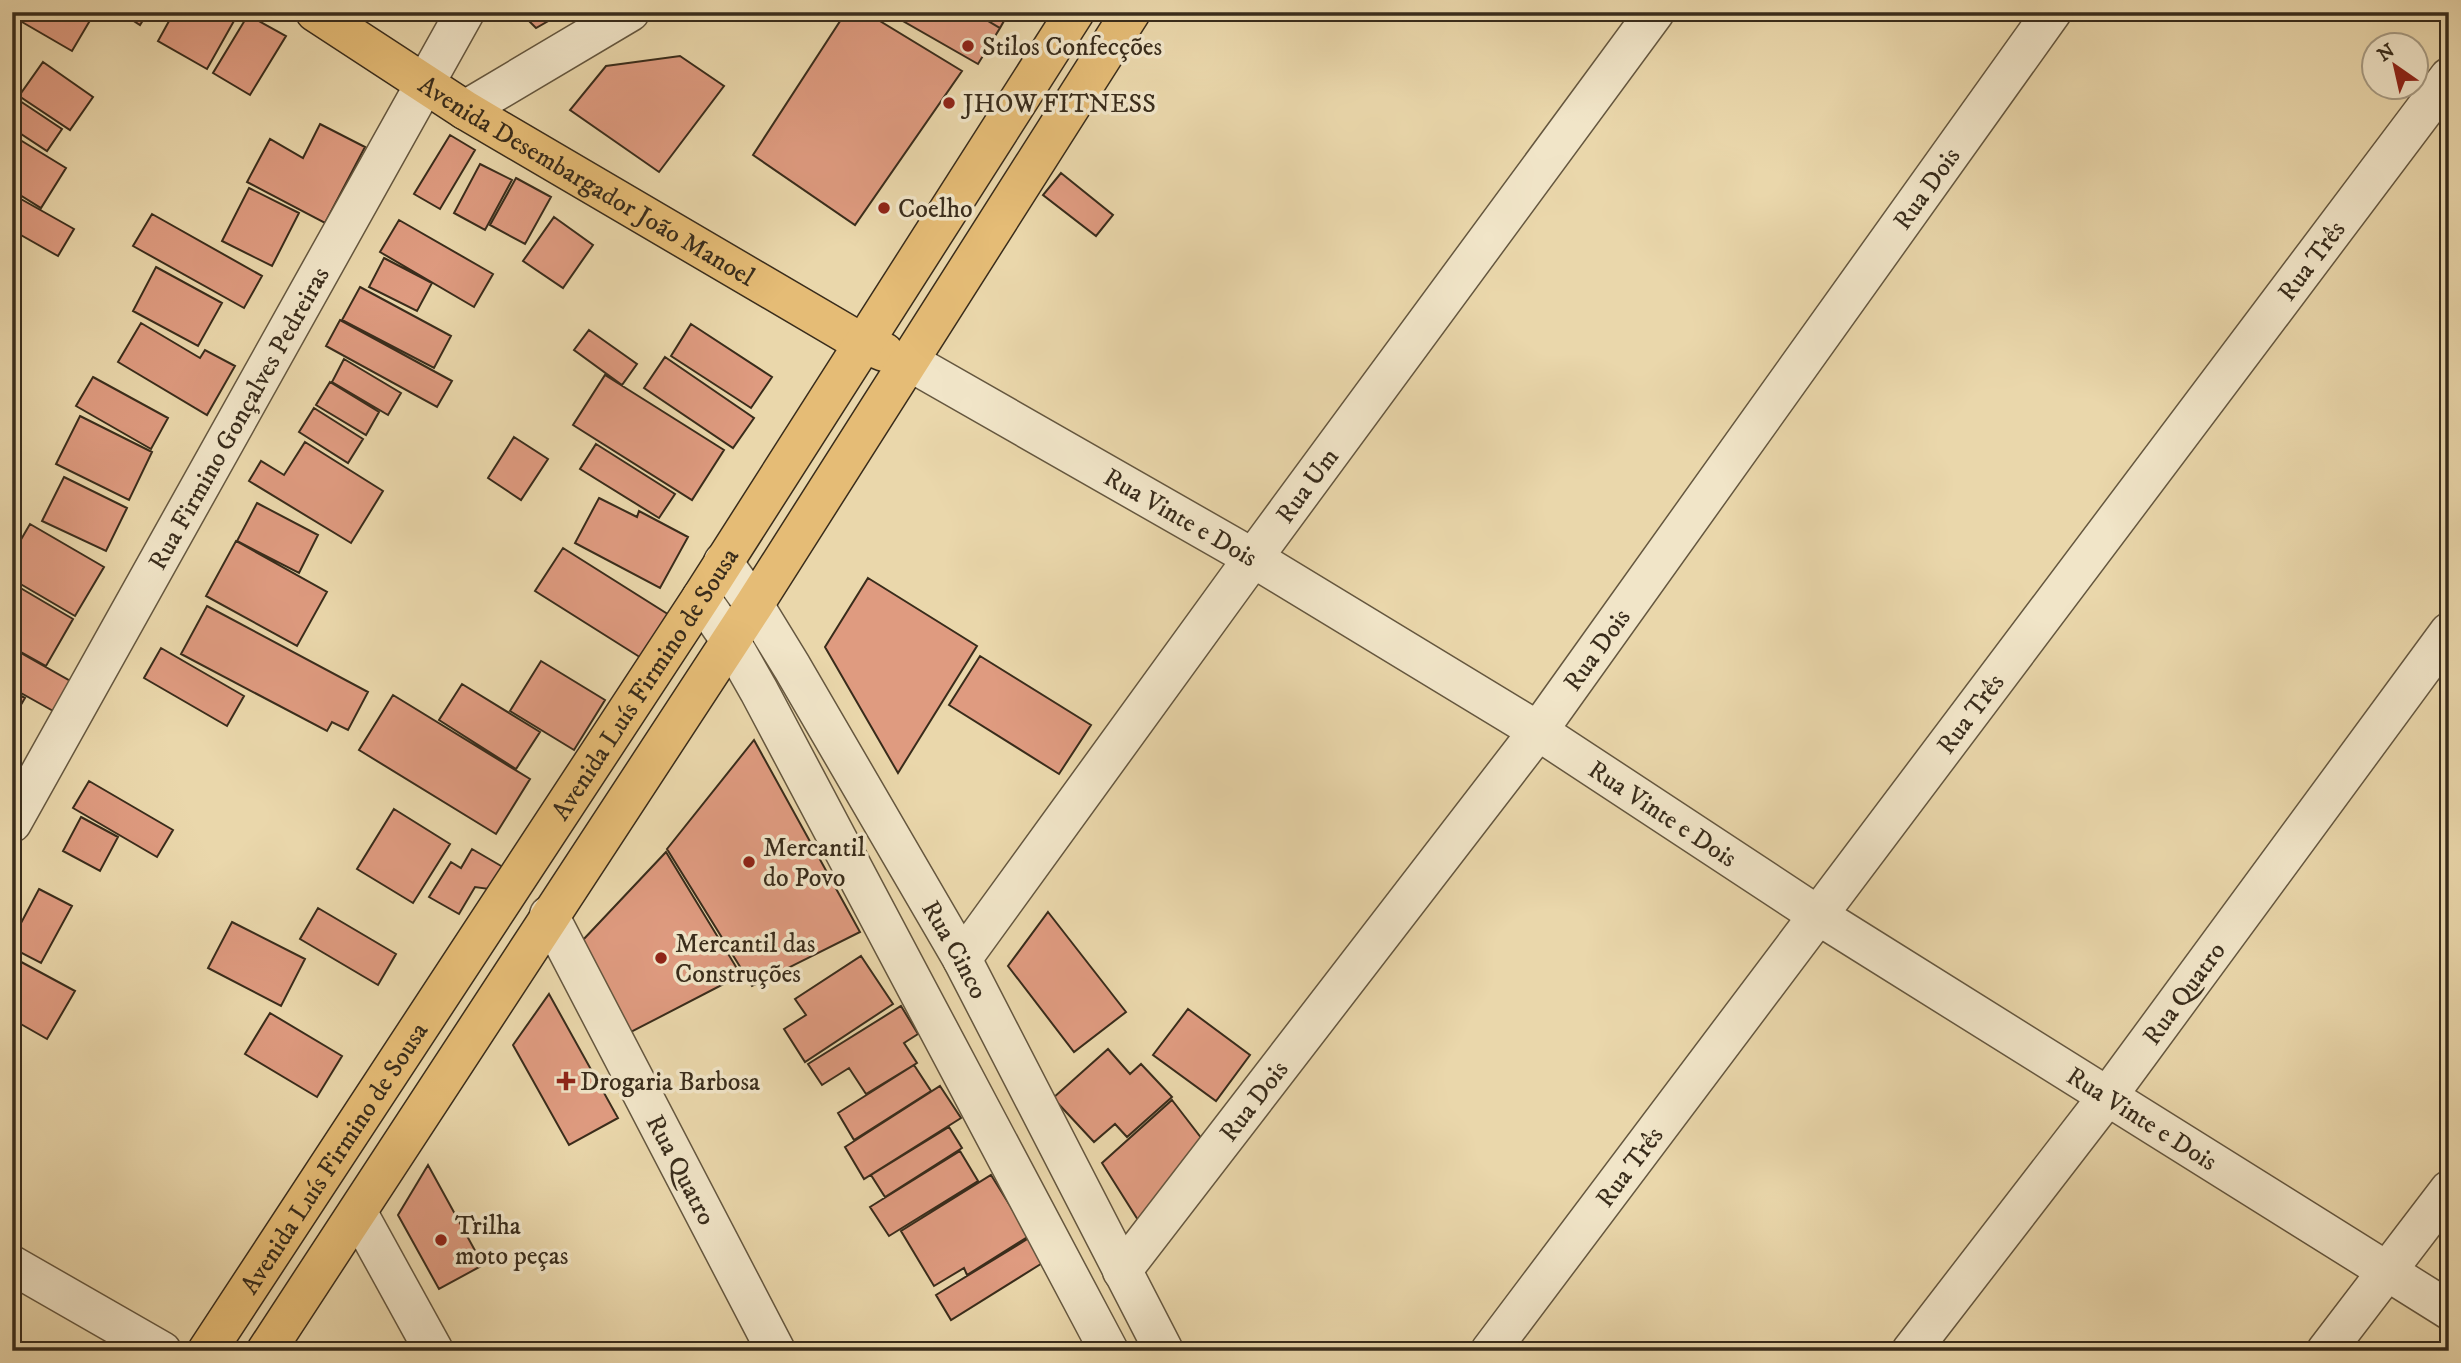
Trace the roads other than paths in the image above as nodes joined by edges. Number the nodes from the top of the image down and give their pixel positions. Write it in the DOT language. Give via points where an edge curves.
graph roads {
  1 [pos="316,12"];
  2 [pos="465,12"];
  3 [pos="630,12"];
  4 [pos="1075,12"];
  5 [pos="1131,12"];
  6 [pos="1655,12"];
  7 [pos="2052,12"];
  8 [pos="2449,77"];
  9 [pos="425,83"];
  10 [pos="465,110"];
  11 [pos="862,343"];
  12 [pos="910,362"];
  13 [pos="1253,558"];
  14 [pos="723,562"];
  15 [pos="701,598"];
  16 [pos="754,606"];
  17 [pos="2449,632"];
  18 [pos="730,640"];
  19 [pos="1538,731"];
  20 [pos="12,823"];
  21 [pos="1816,914"];
  22 [pos="549,915"];
  23 [pos="471,950"];
  24 [pos="962,959"];
  25 [pos="510,976"];
  26 [pos="2107,1097"];
  27 [pos="2449,1190"];
  28 [pos="358,1213"];
  29 [pos="12,1265"];
  30 [pos="1122,1271"];
  31 [pos="2386,1273"];
  32 [pos="2449,1310"];
  33 [pos="162,1351"];
  34 [pos="207,1351"];
  35 [pos="266,1351"];
  36 [pos="434,1351"];
  37 [pos="776,1351"];
  38 [pos="1109,1351"];
  39 [pos="1164,1351"];
  40 [pos="1490,1351"];
  41 [pos="1910,1351"];
  42 [pos="2326,1351"];
  1 -- 9 [label="main road, Avenida Desembargador João Manoel"];
  2 -- 9 [label="street, Rua Firmino Gonçalves Pedreiras"];
  3 -- 10 [label="street"];
  4 -- 11 [label="main road, Avenida Luís Firmino de Sousa"];
  5 -- 12 [label="main road, Avenida Luís Firmino de Sousa"];
  6 -- 13 [label="street, Rua Um"];
  7 -- 19 [label="street, Rua Dois"];
  8 -- 21 [label="street, Rua Três"];
  9 -- 10 [label="main road, Avenida Desembargador João Manoel"];
  9 -- 20 [label="street, Rua Firmino Gonçalves Pedreiras"];
  10 -- 11 [label="main road, Avenida Desembargador João Manoel"];
  11 -- 12 [label="main road, Rua Vinte e Dois"];
  11 -- 14 [label="main road, Avenida Luís Firmino de Sousa"];
  12 -- 13 [label="street, Rua Vinte e Dois"];
  12 -- 16 [label="main road, Avenida Luís Firmino de Sousa"];
  13 -- 19 [label="street, Rua Vinte e Dois"];
  13 -- 24 [label="street, Rua Um"];
  14 -- 15 [label="main road, Avenida Luís Firmino de Sousa"];
  14 -- 16 [label="street, Rua Cinco"];
  15 -- 18 [label="street, Rua Cinco"];
  15 -- 23 [label="main road, Avenida Luís Firmino de Sousa"];
  16 -- 18 [label="main road, Avenida Luís Firmino de Sousa"];
  16 -- 24 [label="street, Rua Cinco"];
  17 -- 26 [label="street, Rua Quatro"];
  18 -- 22 [label="main road, Avenida Luís Firmino de Sousa"];
  18 -- 38 [label="street, Rua Cinco"];
  19 -- 21 [label="street, Rua Vinte e Dois"];
  19 -- 30 [label="street, Rua Dois"];
  21 -- 26 [label="street, Rua Vinte e Dois"];
  21 -- 40 [label="street, Rua Três"];
  22 -- 25 [label="main road, Avenida Luís Firmino de Sousa"];
  22 -- 37 [label="street, Rua Quatro"];
  23 -- 25 [label="main road"];
  23 -- 34 [label="main road, Avenida Luís Firmino de Sousa"];
  24 -- 30 [label="street, Rua Cinco"];
  25 -- 28 [label="main road, Avenida Luís Firmino de Sousa"];
  26 -- 31 [label="street, Rua Vinte e Dois"];
  26 -- 41 [label="street, Rua Quatro"];
  27 -- 31 [label="street"];
  28 -- 35 [label="main road, Avenida Luís Firmino de Sousa"];
  28 -- 36 [label="street"];
  29 -- 33 [label="street"];
  30 -- 39 [label="street, Rua Cinco"];
  31 -- 32 [label="street, Rua Vinte e Dois"];
  31 -- 42 [label="street"];
}
